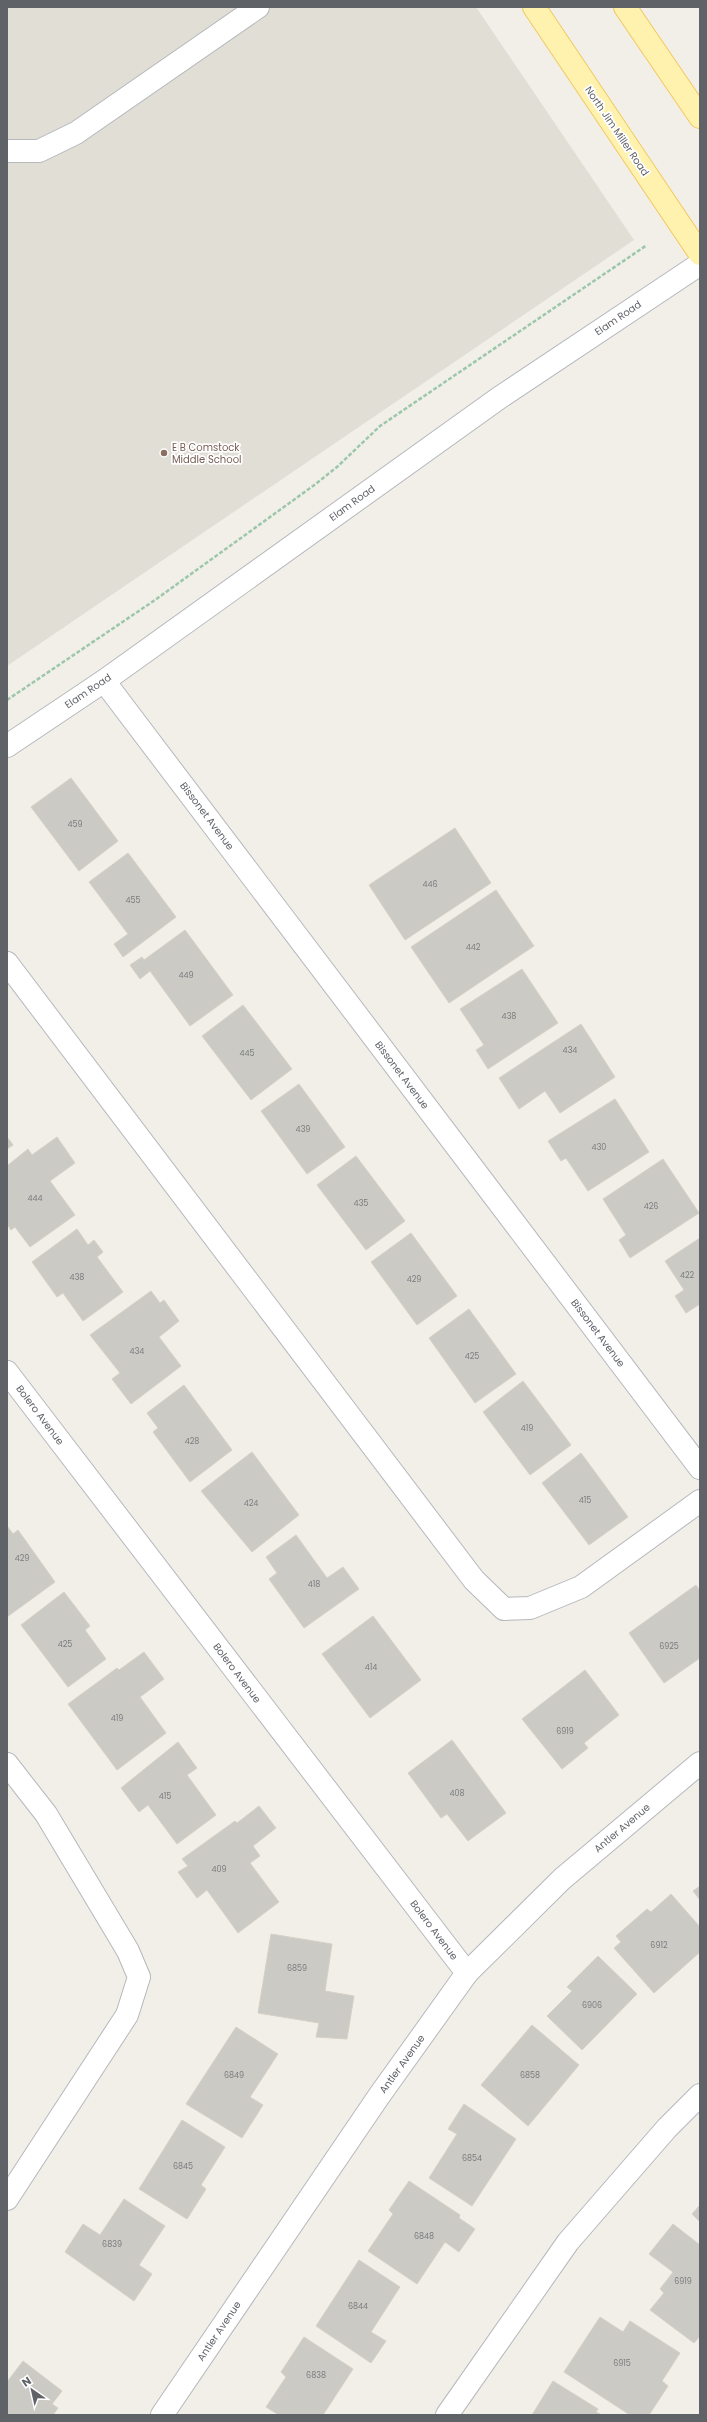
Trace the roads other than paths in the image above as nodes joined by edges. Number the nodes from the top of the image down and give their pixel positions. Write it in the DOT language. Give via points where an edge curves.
graph roads {
  1 [pos="258,7"];
  2 [pos="534,7"];
  3 [pos="625,7"];
  4 [pos="700,117"];
  5 [pos="7,151"];
  6 [pos="700,254"];
  7 [pos="700,264"];
  8 [pos="104,681"];
  9 [pos="7,746"];
  10 [pos="7,963"];
  11 [pos="7,1372"];
  12 [pos="700,1468"];
  13 [pos="700,1501"];
  14 [pos="700,1763"];
  15 [pos="7,1764"];
  16 [pos="467,1973"];
  17 [pos="700,2095"];
  18 [pos="7,2199"];
  19 [pos="162,2415"];
  20 [pos="447,2415"];
  1 -- 5 [label="street" via="76,133 39,151"];
  2 -- 6 [label="main road, North Jim Miller Road"];
  3 -- 4 [label="main road"];
  7 -- 8 [label="street, Elam Road" via="499,398"];
  8 -- 9 [label="street, Elam Road"];
  8 -- 12 [label="street, Bissonet Avenue"];
  10 -- 13 [label="street" via="474,1580 504,1609 530,1608 582,1587"];
  11 -- 16 [label="street, Bolero Avenue"];
  14 -- 16 [label="street, Antler Avenue" via="562,1879"];
  15 -- 18 [label="street" via="46,1814 128,1951 139,1977 127,2015"];
  16 -- 19 [label="street, Antler Avenue" via="379,2096"];
  17 -- 20 [label="street" via="667,2128 568,2242"];
}
